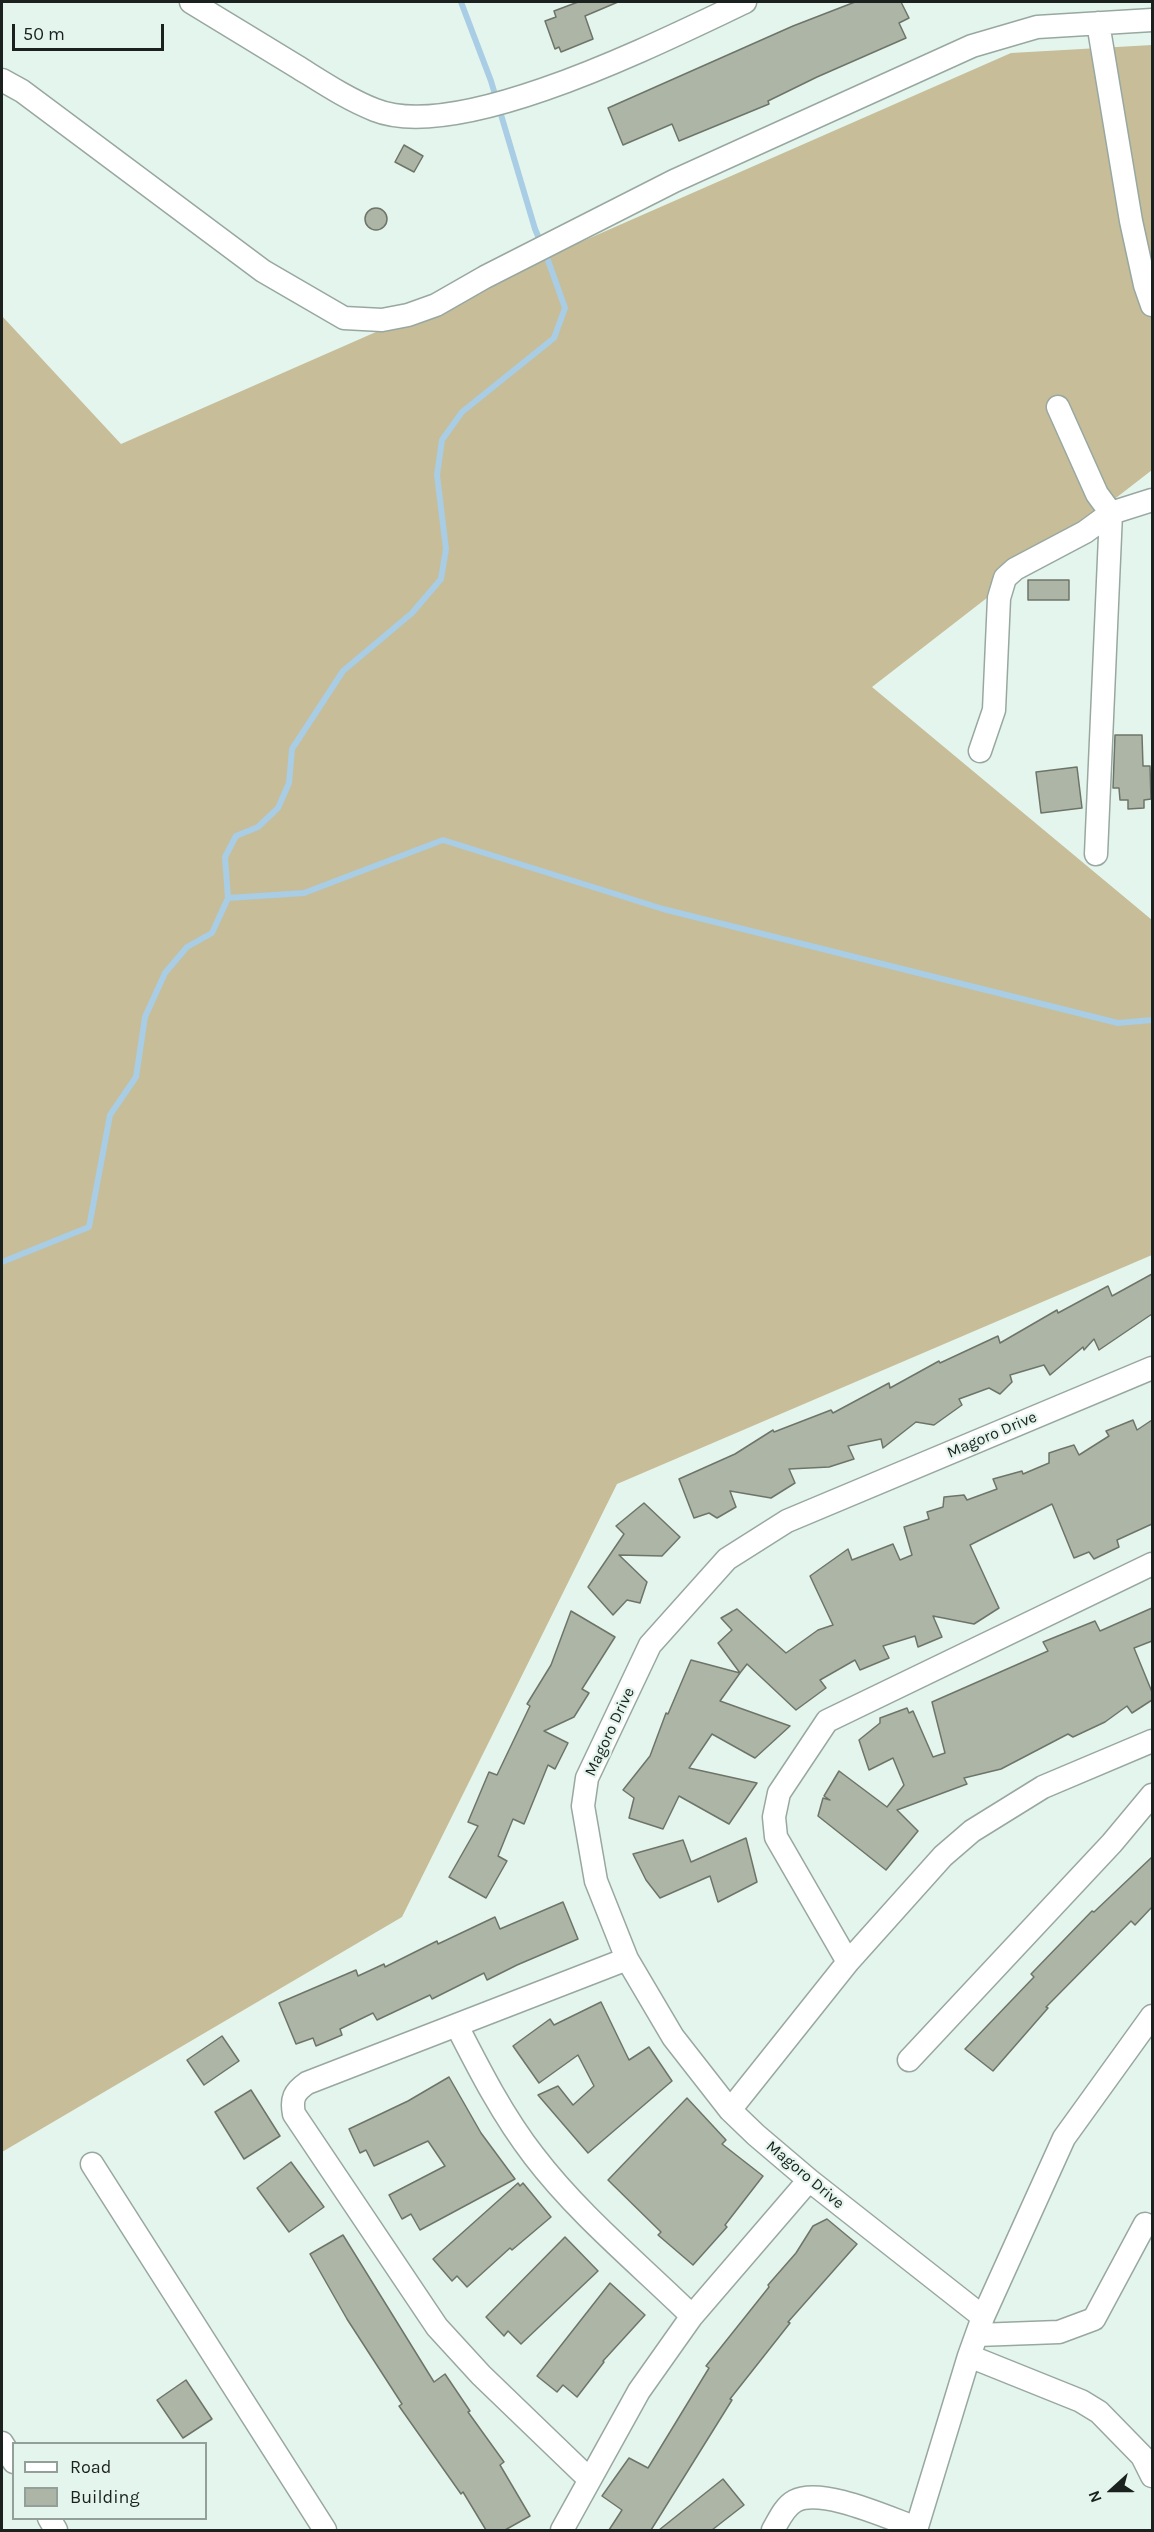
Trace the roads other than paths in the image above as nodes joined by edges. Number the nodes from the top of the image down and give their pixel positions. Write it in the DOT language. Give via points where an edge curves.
graph roads {
  1 [pos="191,2"];
  2 [pos="745,2"];
  3 [pos="1152,20"];
  4 [pos="1098,24"];
  5 [pos="2,80"];
  6 [pos="1152,305"];
  7 [pos="1058,407"];
  8 [pos="1152,500"];
  9 [pos="1111,513"];
  10 [pos="980,751"];
  11 [pos="1096,854"];
  12 [pos="1152,1368"];
  13 [pos="1152,1564"];
  14 [pos="1152,1741"];
  15 [pos="1152,1795"];
  16 [pos="627,1959"];
  17 [pos="848,1962"];
  18 [pos="1152,2016"];
  19 [pos="457,2026"];
  20 [pos="909,2060"];
  21 [pos="730,2110"];
  22 [pos="92,2164"];
  23 [pos="809,2180"];
  24 [pos="1145,2224"];
  25 [pos="692,2316"];
  26 [pos="976,2336"];
  27 [pos="2,2443"];
  28 [pos="12,2459"];
  29 [pos="1152,2476"];
  30 [pos="589,2479"];
  31 [pos="916,2529"];
  32 [pos="325,2530"];
  33 [pos="562,2530"];
  34 [pos="773,2530"];
  1 -- 2 [label="street" via="340,93 377,111 423,118 474,109 564,83"];
  3 -- 4 [label="street"];
  4 -- 5 [label="street" via="1037,27 972,46 674,181 436,305 382,320 344,318 262,271"];
  4 -- 6 [label="street" via="1131,221"];
  7 -- 9 [label="street" via="1097,494"];
  8 -- 9 [label="street"];
  9 -- 10 [label="street" via="1005,578 999,598 994,710"];
  9 -- 11 [label="street"];
  12 -- 16 [label="street, Magoro Drive" via="787,1521 727,1559 650,1645 587,1778 583,1806 596,1881"];
  13 -- 17 [label="street" via="827,1721 779,1793 774,1817 776,1837"];
  14 -- 17 [label="street" via="1043,1787 972,1832 943,1856"];
  15 -- 20 [label="street"];
  16 -- 19 [label="street"];
  16 -- 21 [label="street, Magoro Drive" via="673,2037"];
  17 -- 21 [label="street"];
  18 -- 26 [label="street" via="1064,2138"];
  19 -- 25 [label="street" via="501,2108 534,2156 598,2226"];
  19 -- 30 [label="street" via="307,2083 297,2089 292,2101 294,2114 437,2327"];
  21 -- 23 [label="street, Magoro Drive"];
  22 -- 32 [label="street"];
  23 -- 25 [label="street"];
  23 -- 26 [label="street, Magoro Drive"];
  24 -- 26 [label="street" via="1094,2319 1059,2332"];
  25 -- 30 [label="street" via="639,2391"];
  26 -- 29 [label="street, Magoro Drive" via="1099,2412 1142,2456"];
  26 -- 31 [label="street"];
  27 -- 28 [label="street"];
  30 -- 33 [label="street"];
  31 -- 34 [label="street" via="825,2496 808,2496 786,2508"];
}
